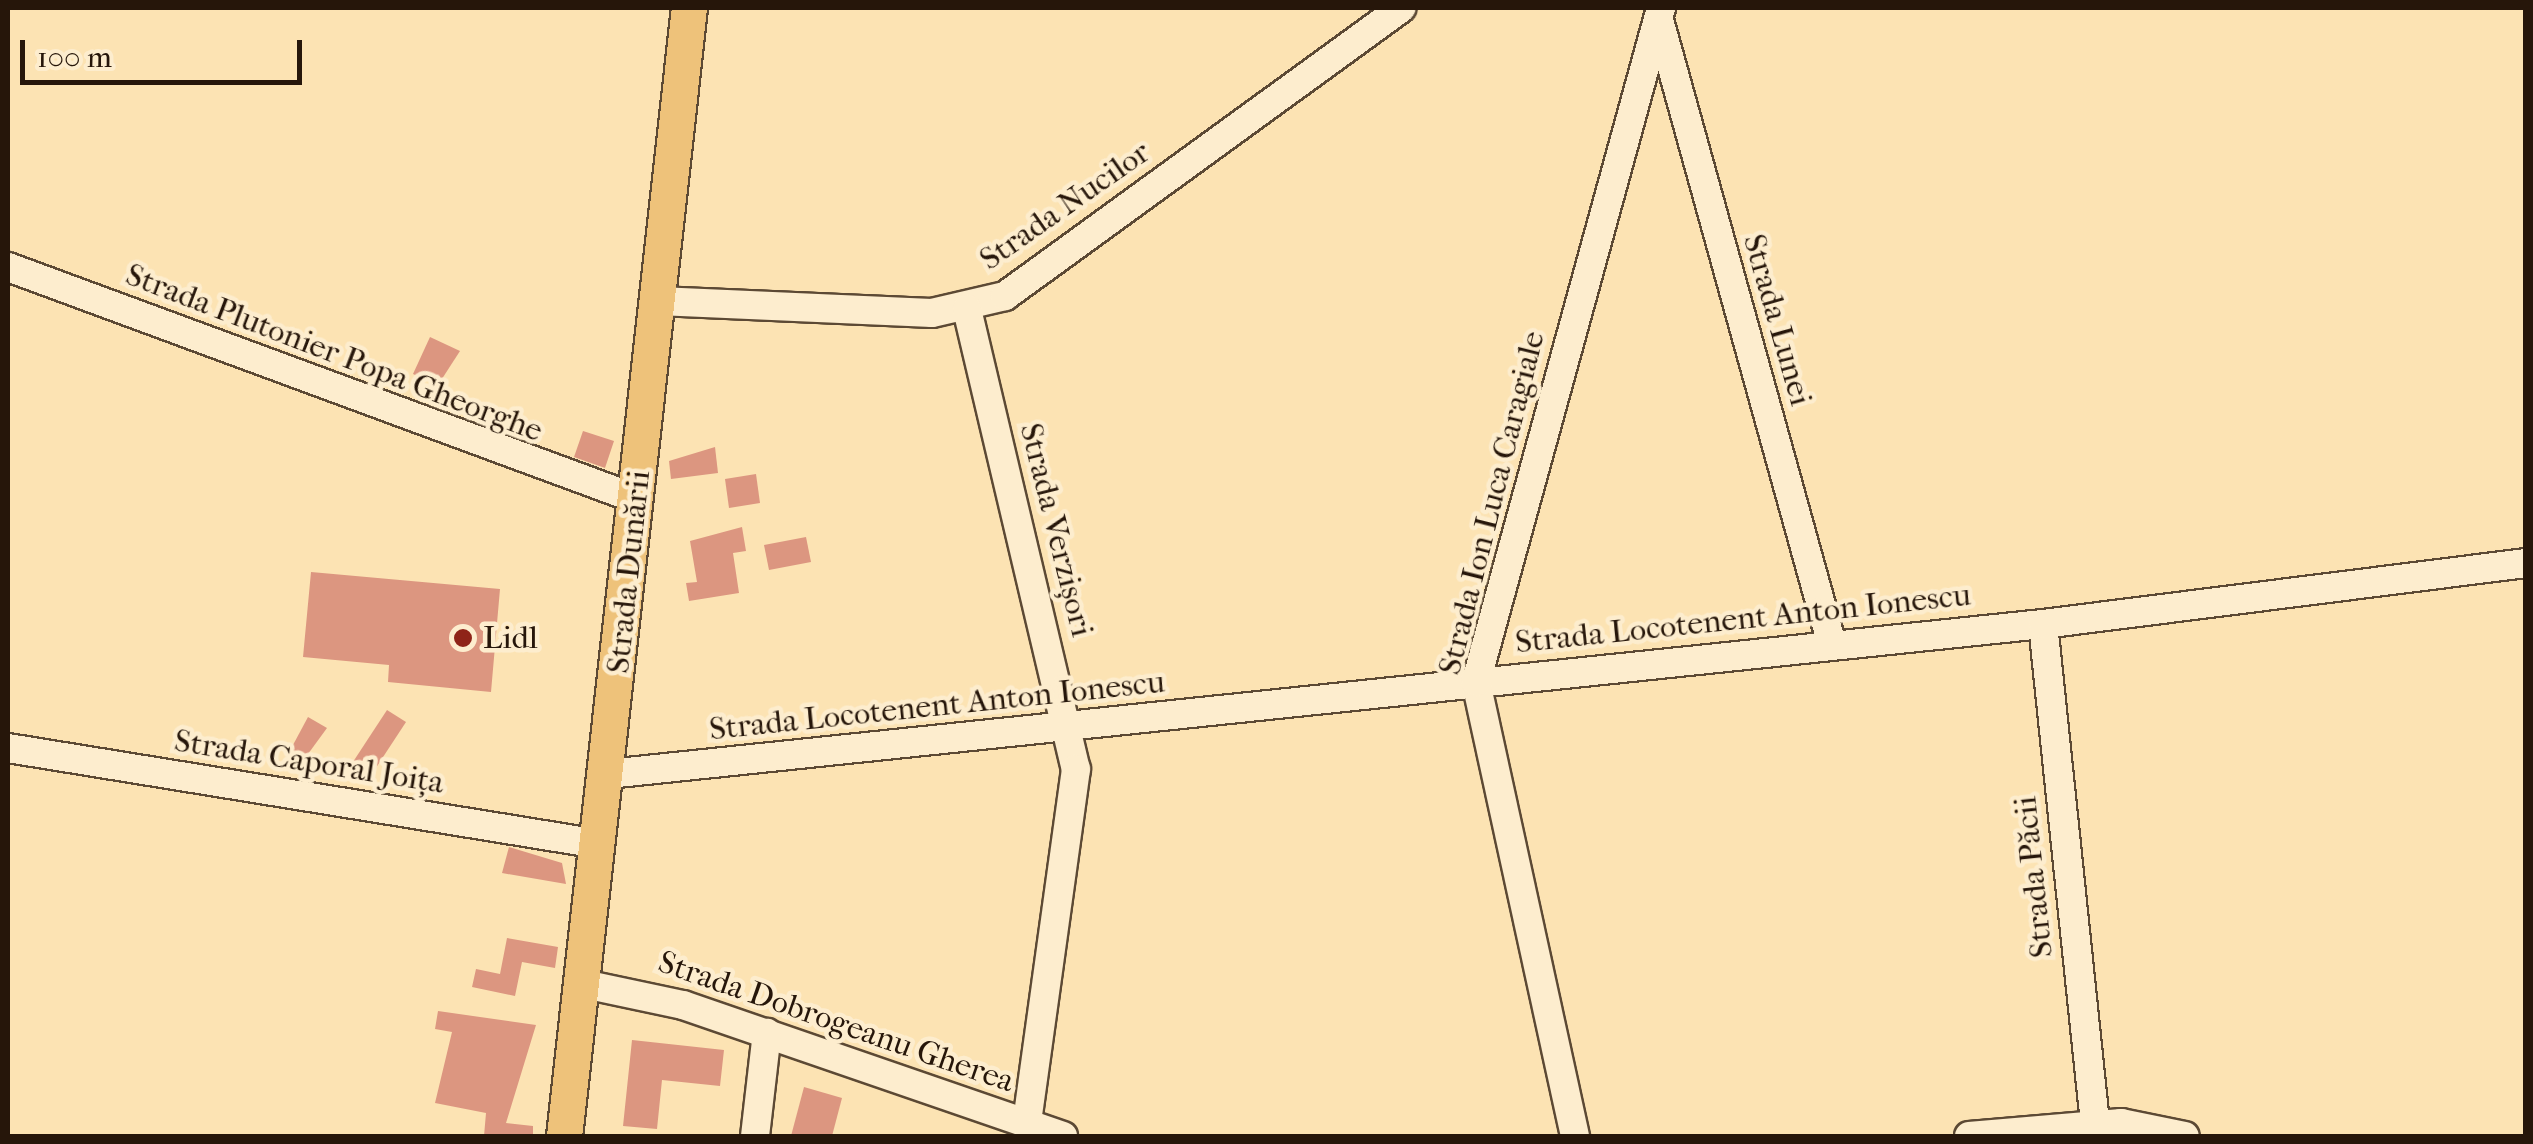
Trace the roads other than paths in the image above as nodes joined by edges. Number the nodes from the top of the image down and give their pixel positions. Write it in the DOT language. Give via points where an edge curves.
graph roads {
  1 [pos="689,8"];
  2 [pos="1402,8"];
  3 [pos="1659,12"];
  4 [pos="8,267"];
  5 [pos="658,301"];
  6 [pos="967,310"];
  7 [pos="637,499"];
  8 [pos="2526,563"];
  9 [pos="2043,624"];
  10 [pos="1830,640"];
  11 [pos="1476,682"];
  12 [pos="1070,729"];
  13 [pos="8,748"];
  14 [pos="608,774"];
  15 [pos="600,844"];
  16 [pos="584,984"];
  17 [pos="767,1033"];
  18 [pos="2095,1123"];
  19 [pos="1027,1124"];
  20 [pos="564,1136"];
  21 [pos="755,1136"];
  22 [pos="1064,1136"];
  23 [pos="1575,1136"];
  24 [pos="1969,1136"];
  25 [pos="2186,1136"];
  1 -- 5 [label="main road, Strada Dunării"];
  2 -- 6 [label="street, Strada Nucilor" via="1044,272"];
  3 -- 10 [label="street, Strada Lunei"];
  3 -- 11 [label="street, Strada Ion Luca Caragiale"];
  4 -- 7 [label="street, Strada Plutonier Popa Gheorghe"];
  5 -- 6 [label="street, Strada Nucilor"];
  5 -- 7 [label="main road, Strada Dunării"];
  6 -- 12 [label="street, Strada Verzișori"];
  7 -- 14 [label="main road, Strada Dunării"];
  8 -- 9 [label="street, Strada Locotenent Anton Ionescu"];
  9 -- 10 [label="street, Strada Locotenent Anton Ionescu"];
  9 -- 18 [label="street, Strada Păcii"];
  10 -- 11 [label="street, Strada Locotenent Anton Ionescu"];
  11 -- 12 [label="street, Strada Locotenent Anton Ionescu"];
  11 -- 23 [label="street, Strada Ion Luca Caragiale"];
  12 -- 14 [label="street, Strada Locotenent Anton Ionescu"];
  12 -- 19 [label="street, Strada Verzișori" via="1073,820"];
  13 -- 15 [label="street, Strada Caporal Joița"];
  14 -- 15 [label="main road, Strada Dunării"];
  15 -- 16 [label="main road, Strada Dunării"];
  16 -- 17 [label="street, Strada Dobrogeanu Gherea" via="644,992"];
  16 -- 20 [label="main road, Strada Dunării"];
  17 -- 19 [label="street, Strada Dobrogeanu Gherea"];
  17 -- 21 [label="street"];
  18 -- 24 [label="street"];
  18 -- 25 [label="street"];
  19 -- 22 [label="street, Strada Dobrogeanu Gherea"];
}
